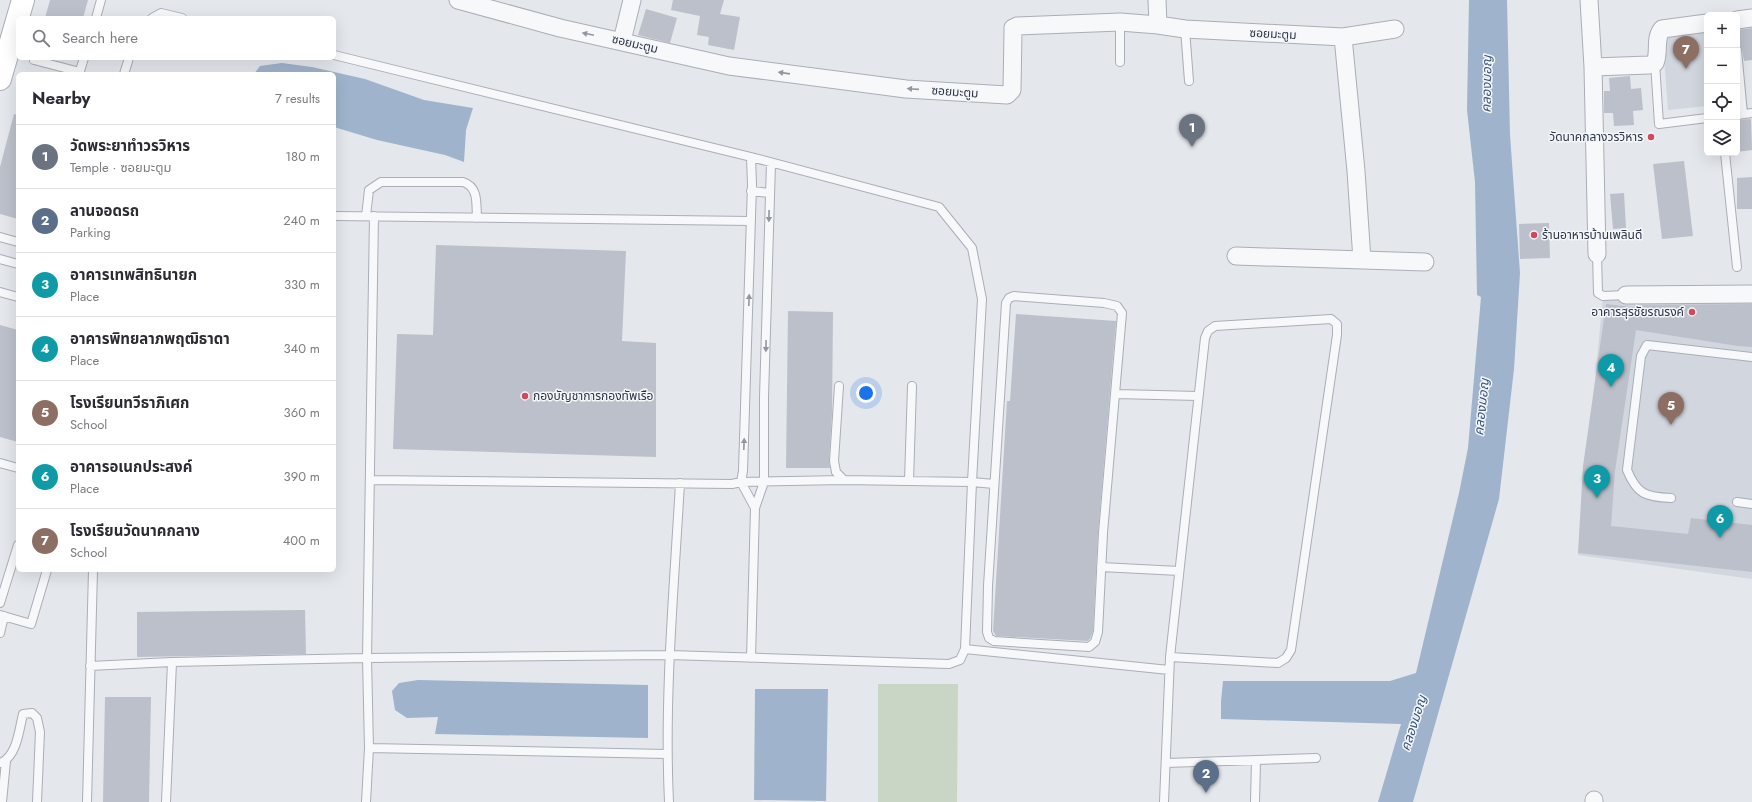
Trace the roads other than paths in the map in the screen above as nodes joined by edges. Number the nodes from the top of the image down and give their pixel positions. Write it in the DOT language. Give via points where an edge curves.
graph roads {
  1 [pos="23,0"];
  2 [pos="101,0"];
  3 [pos="458,0"];
  4 [pos="632,0"];
  5 [pos="1157,0"];
  6 [pos="1589,0"];
  7 [pos="16,16"];
  8 [pos="97,16"];
  9 [pos="156,16"];
  10 [pos="174,16"];
  11 [pos="16,17"];
  12 [pos="1752,18"];
  13 [pos="1740,20"];
  14 [pos="1120,22"];
  15 [pos="1704,23"];
  16 [pos="1158,25"];
  17 [pos="1185,29"];
  18 [pos="1395,29"];
  19 [pos="1343,37"];
  20 [pos="622,41"];
  21 [pos="4,46"];
  22 [pos="336,55"];
  23 [pos="34,60"];
  24 [pos="83,60"];
  25 [pos="128,60"];
  26 [pos="1120,62"];
  27 [pos="1655,63"];
  28 [pos="1593,67"];
  29 [pos="76,72"];
  30 [pos="80,72"];
  31 [pos="125,72"];
  32 [pos="0,79"];
  33 [pos="1189,81"];
  34 [pos="1752,113"];
  35 [pos="1740,114"];
  36 [pos="1704,118"];
  37 [pos="1725,156"];
  38 [pos="751,158"];
  39 [pos="771,163"];
  40 [pos="751,191"];
  41 [pos="770,193"];
  42 [pos="336,216"];
  43 [pos="370,216"];
  44 [pos="477,218"];
  45 [pos="751,222"];
  46 [pos="0,237"];
  47 [pos="16,241"];
  48 [pos="1597,254"];
  49 [pos="1236,256"];
  50 [pos="0,259"];
  51 [pos="1362,260"];
  52 [pos="1425,262"];
  53 [pos="16,263"];
  54 [pos="1737,267"];
  55 [pos="0,292"];
  56 [pos="1752,294"];
  57 [pos="1626,295"];
  58 [pos="16,296"];
  59 [pos="1752,357"];
  60 [pos="839,386"];
  61 [pos="912,386"];
  62 [pos="1116,394"];
  63 [pos="1198,396"];
  64 [pos="1,466"];
  65 [pos="16,468"];
  66 [pos="370,480"];
  67 [pos="844,480"];
  68 [pos="909,481"];
  69 [pos="741,482"];
  70 [pos="764,482"];
  71 [pos="972,482"];
  72 [pos="680,483"];
  73 [pos="994,484"];
  74 [pos="1671,498"];
  75 [pos="1737,502"];
  76 [pos="1752,504"];
  77 [pos="755,508"];
  78 [pos="16,551"];
  79 [pos="1101,567"];
  80 [pos="1179,571"];
  81 [pos="46,572"];
  82 [pos="93,572"];
  83 [pos="0,603"];
  84 [pos="2,616"];
  85 [pos="0,633"];
  86 [pos="965,649"];
  87 [pos="670,655"];
  88 [pos="1170,657"];
  89 [pos="367,658"];
  90 [pos="751,658"];
  91 [pos="172,662"];
  92 [pos="90,666"];
  93 [pos="1169,670"];
  94 [pos="369,748"];
  95 [pos="667,754"];
  96 [pos="1316,758"];
  97 [pos="1256,760"];
  98 [pos="3,762"];
  99 [pos="1166,763"];
  100 [pos="2,802"];
  101 [pos="37,802"];
  102 [pos="87,802"];
  103 [pos="166,802"];
  104 [pos="366,802"];
  105 [pos="669,802"];
  106 [pos="1164,802"];
  107 [pos="1255,802"];
  1 -- 7 [label="street"];
  2 -- 8 [label="lane"];
  20 -- 3 [label="street, ซอยมะตูม, one-way" via="560,28"];
  4 -- 20 [label="street"];
  5 -- 16 [label="street"];
  6 -- 28 [label="street"];
  9 -- 10 [label="lane" via="161,13"];
  11 -- 21 [label="street"];
  12 -- 13 [label="street"];
  14 -- 16 [label="street, ซอยมะตูม"];
  14 -- 20 [label="street, ซอยมะตูม, one-way" via="1013,28 1012,90 1007,95 906,89 728,66"];
  14 -- 26 [label="lane"];
  15 -- 27 [label="street" via="1662,29 1658,34 1658,57"];
  16 -- 17 [label="street, ซอยมะตูม"];
  17 -- 19 [label="street, ซอยมะตูม"];
  17 -- 33 [label="lane"];
  18 -- 19 [label="street, ซอยมะตูม"];
  19 -- 51 [label="street"];
  21 -- 32 [label="street"];
  22 -- 38 [label="lane"];
  23 -- 29 [label="lane"];
  24 -- 30 [label="lane"];
  25 -- 31 [label="lane"];
  27 -- 28 [label="street"];
  27 -- 36 [label="lane" via="1659,124"];
  28 -- 48 [label="street"];
  34 -- 35 [label="lane"];
  37 -- 54 [label="lane"];
  38 -- 39 [label="lane"];
  38 -- 40 [label="lane"];
  39 -- 41 [label="lane"];
  39 -- 71 [label="lane" via="939,207 972,248 982,299"];
  40 -- 41 [label="lane"];
  40 -- 45 [label="lane"];
  41 -- 70 [label="lane, one-way"];
  42 -- 43 [label="lane"];
  43 -- 44 [label="lane"];
  43 -- 44 [label="lane" via="369,190 381,182 448,182 469,184 476,191"];
  43 -- 66 [label="lane"];
  44 -- 45 [label="lane"];
  69 -- 45 [label="lane, one-way"];
  46 -- 47 [label="lane"];
  48 -- 57 [label="lane" via="1598,293 1603,296"];
  49 -- 51 [label="street"];
  50 -- 53 [label="lane"];
  51 -- 52 [label="street"];
  55 -- 58 [label="lane"];
  56 -- 57 [label="street"];
  59 -- 74 [label="lane" via="1647,345 1640,356 1627,470 1638,490 1655,497"];
  60 -- 67 [label="lane" via="834,461 836,472"];
  61 -- 68 [label="lane"];
  62 -- 63 [label="lane"];
  62 -- 73 [label="lane" via="1122,314 1117,306 1021,296 1009,298 1006,303"];
  62 -- 79 [label="lane"];
  63 -- 80 [label="lane"];
  63 -- 88 [label="lane" via="1205,338 1208,331 1215,326 1331,319 1337,324 1291,650 1286,658 1278,663"];
  64 -- 65 [label="lane"];
  66 -- 72 [label="lane"];
  66 -- 89 [label="lane"];
  67 -- 68 [label="lane"];
  67 -- 70 [label="lane"];
  68 -- 71 [label="lane"];
  69 -- 70 [label="lane"];
  69 -- 72 [label="lane"];
  69 -- 77 [label="lane"];
  70 -- 77 [label="lane"];
  71 -- 73 [label="lane"];
  71 -- 86 [label="lane"];
  72 -- 87 [label="lane"];
  73 -- 79 [label="lane" via="987,632 994,642 1089,647 1093,645 1098,632"];
  75 -- 76 [label="lane"];
  77 -- 90 [label="lane"];
  78 -- 83 [label="lane"];
  79 -- 80 [label="lane"];
  80 -- 88 [label="lane"];
  81 -- 84 [label="lane" via="31,624"];
  82 -- 92 [label="lane"];
  84 -- 85 [label="lane"];
  86 -- 90 [label="lane" via="960,660 949,664"];
  86 -- 93 [label="lane"];
  87 -- 89 [label="lane"];
  87 -- 90 [label="lane"];
  87 -- 95 [label="lane"];
  88 -- 93 [label="lane"];
  89 -- 91 [label="lane"];
  89 -- 94 [label="lane"];
  91 -- 92 [label="lane"];
  91 -- 103 [label="lane"];
  92 -- 102 [label="lane"];
  93 -- 99 [label="lane"];
  94 -- 95 [label="lane"];
  94 -- 104 [label="lane"];
  95 -- 105 [label="lane"];
  96 -- 97 [label="lane"];
  97 -- 99 [label="lane"];
  97 -- 107 [label="lane"];
  98 -- 100 [label="lane"];
  98 -- 101 [label="lane" via="14,749 23,714 32,713 37,718 40,732"];
  99 -- 106 [label="lane"];
}
